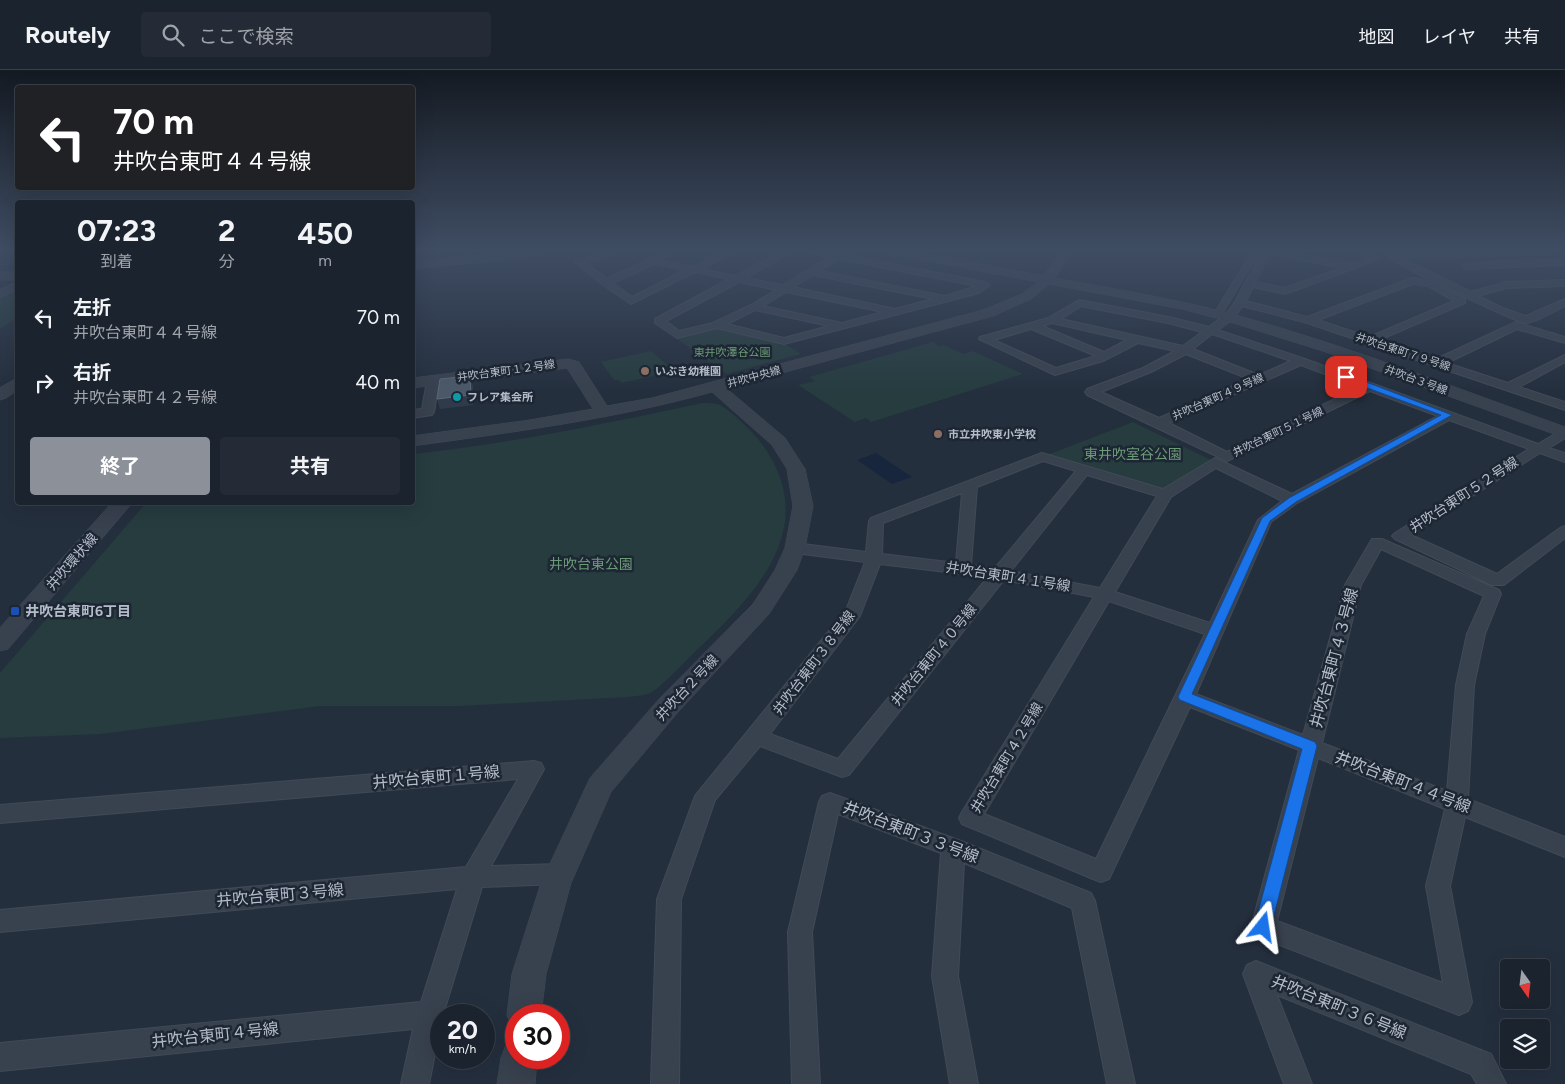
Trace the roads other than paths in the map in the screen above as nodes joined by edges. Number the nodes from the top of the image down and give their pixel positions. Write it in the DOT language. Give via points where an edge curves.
graph roads {
  1 [pos="626,297"];
  2 [pos="638,297"];
  3 [pos="704,297"];
  4 [pos="770,297"];
  5 [pos="828,297"];
  6 [pos="938,297"];
  7 [pos="952,297"];
  8 [pos="1027,297"];
  9 [pos="1142,297"];
  10 [pos="1233,297"];
  11 [pos="1243,297"];
  12 [pos="1368,297"];
  13 [pos="1455,297"];
  14 [pos="1474,297"];
  15 [pos="946,299"];
  16 [pos="1240,302"];
  17 [pos="1565,302"];
  18 [pos="754,307"];
  19 [pos="895,312"];
  20 [pos="1224,315"];
  21 [pos="1052,320"];
  22 [pos="1308,320"];
  23 [pos="717,325"];
  24 [pos="840,326"];
  25 [pos="1032,326"];
  26 [pos="1211,330"];
  27 [pos="1137,339"];
  28 [pos="1368,340"];
  29 [pos="1565,340"];
  30 [pos="1185,350"];
  31 [pos="1104,356"];
  32 [pos="1565,358"];
  33 [pos="1301,361"];
  34 [pos="1437,363"];
  35 [pos="1259,379"];
  36 [pos="433,381"];
  37 [pos="415,382"];
  38 [pos="15,384"];
  39 [pos="1370,386"];
  40 [pos="716,387"];
  41 [pos="1510,387"];
  42 [pos="0,395"];
  43 [pos="1565,406"];
  44 [pos="603,413"];
  45 [pos="415,414"];
  46 [pos="1448,415"];
  47 [pos="1159,423"];
  48 [pos="1565,432"];
  49 [pos="415,441"];
  50 [pos="1537,448"];
  51 [pos="1565,458"];
  52 [pos="1084,470"];
  53 [pos="970,486"];
  54 [pos="1166,494"];
  55 [pos="1292,500"];
  56 [pos="121,505"];
  57 [pos="1565,531"];
  58 [pos="795,548"];
  59 [pos="874,558"];
  60 [pos="963,569"];
  61 [pos="1000,574"];
  62 [pos="1105,594"];
  63 [pos="1215,631"];
  64 [pos="0,643"];
  65 [pos="1185,697"];
  66 [pos="756,737"];
  67 [pos="1310,746"];
  68 [pos="1457,803"];
  69 [pos="0,814"];
  70 [pos="1565,847"];
  71 [pos="953,848"];
  72 [pos="560,874"];
  73 [pos="473,877"];
  74 [pos="0,921"];
  75 [pos="433,1004"];
  76 [pos="525,1004"];
  77 [pos="430,1014"];
  78 [pos="0,1056"];
  79 [pos="518,1069"];
  80 [pos="415,1084"];
  81 [pos="516,1084"];
  82 [pos="665,1084"];
  83 [pos="806,1084"];
  84 [pos="964,1084"];
  85 [pos="1121,1084"];
  86 [pos="1298,1084"];
  87 [pos="1492,1084"];
  1 -- 2 [label="street" via="631,301"];
  3 -- 23 [label="street" via="659,321 676,335"];
  4 -- 18 [label="street"];
  5 -- 19 [label="street"];
  6 -- 15 [label="street"];
  7 -- 15 [label="street"];
  8 -- 40 [label="street, 井吹中央線" via="988,313"];
  9 -- 20 [label="street, 井吹台３号線"];
  10 -- 20 [label="street"];
  11 -- 16 [label="street, 井吹台東町４９号線"];
  12 -- 22 [label="street"];
  13 -- 28 [label="street" via="1462,301"];
  14 -- 17 [label="street" via="1526,320"];
  15 -- 19 [label="street"];
  16 -- 20 [label="street, 井吹台東町４９号線"];
  16 -- 22 [label="street, 井吹台東町７９号線"];
  18 -- 23 [label="street"];
  18 -- 24 [label="street"];
  19 -- 24 [label="street"];
  20 -- 26 [label="street, 井吹台東町４９号線"];
  20 -- 48 [label="street, 井吹台３号線" via="1290,334"];
  21 -- 25 [label="street"];
  21 -- 26 [label="street" via="1079,303"];
  21 -- 27 [label="street"];
  22 -- 28 [label="street, 井吹台東町７９号線"];
  23 -- 24 [label="street" via="784,340"];
  25 -- 31 [label="street"];
  25 -- 31 [label="street" via="984,339 1054,372"];
  26 -- 30 [label="street, 井吹台東町４９号線"];
  26 -- 33 [label="street"];
  27 -- 30 [label="street"];
  27 -- 31 [label="street"];
  28 -- 34 [label="street, 井吹台東町７９号線"];
  29 -- 34 [label="street" via="1516,325"];
  30 -- 35 [label="street"];
  30 -- 47 [label="street, 井吹台東町４９号線" via="1147,370 1090,392"];
  32 -- 41 [label="street"];
  33 -- 35 [label="street, 井吹台東町４９号線"];
  33 -- 39 [label="street"];
  34 -- 41 [label="street, 井吹台東町７９号線"];
  35 -- 47 [label="street, 井吹台東町４９号線"];
  36 -- 37 [label="street, 井吹台東町１２号線"];
  36 -- 44 [label="street, 井吹台東町１２号線" via="568,362 574,365"];
  36 -- 45 [label="street" via="428,412"];
  38 -- 42 [label="street"];
  39 -- 46 [label="street"];
  39 -- 47 [label="street, 井吹台東町５１号線" via="1226,457"];
  40 -- 44 [label="street, 井吹中央線"];
  40 -- 58 [label="street, 井吹台２号線" via="779,442 796,469 803,506"];
  41 -- 43 [label="street, 井吹台東町７９号線"];
  44 -- 49 [label="street, 井吹中央線"];
  46 -- 50 [label="street"];
  46 -- 55 [label="street, 井吹台東町４２号線"];
  48 -- 50 [label="street, 井吹台東町５２号線"];
  50 -- 51 [label="street"];
  50 -- 57 [label="street, 井吹台東町５２号線" via="1400,536 1498,581"];
  52 -- 53 [label="street, 井吹台東町３８号線" via="1042,458"];
  52 -- 54 [label="street, 井吹台東町３８号線"];
  52 -- 61 [label="street, 井吹台東町４０号線"];
  53 -- 59 [label="street, 井吹台東町３８号線" via="876,521"];
  53 -- 60 [label="street"];
  54 -- 55 [label="street, 井吹台東町４２号線" via="1214,462"];
  54 -- 62 [label="street, 井吹台東町４２号線"];
  55 -- 63 [label="street, 井吹台東町４２号線" via="1266,520"];
  56 -- 64 [label="street, 井吹環状線"];
  58 -- 59 [label="street, 井吹台東町４１号線"];
  58 -- 72 [label="street, 井吹台２号線" via="786,570 761,609 669,705 600,786"];
  59 -- 60 [label="street, 井吹台東町４１号線"];
  59 -- 66 [label="street, 井吹台東町３８号線" via="854,612"];
  60 -- 61 [label="street, 井吹台東町４１号線"];
  61 -- 62 [label="street, 井吹台東町４１号線"];
  61 -- 66 [label="street, 井吹台東町４０号線" via="842,769"];
  62 -- 63 [label="street, 井吹台東町４１号線"];
  62 -- 65 [label="street, 井吹台東町４２号線" via="970,818 1101,872"];
  63 -- 65 [label="street, 井吹台東町４２号線"];
  65 -- 67 [label="street, 井吹台東町４４号線"];
  66 -- 82 [label="street, 井吹台東町３８号線" via="706,796 669,899"];
  67 -- 68 [label="street, 井吹台東町４４号線"];
  67 -- 68 [label="street, 井吹台東町４３号線" via="1353,585 1377,542 1492,594 1476,634 1465,686"];
  67 -- 68 [label="street, 井吹台東町４３号線" via="1263,927 1459,1002 1438,886"];
  68 -- 70 [label="street, 井吹台東町４４号線"];
  69 -- 73 [label="street, 井吹台東町１号線" via="534,768"];
  71 -- 83 [label="street, 井吹台東町３３号線" via="830,802 800,932"];
  71 -- 84 [label="street" via="945,976"];
  71 -- 85 [label="street, 井吹台東町３３号線" via="1083,901"];
  72 -- 73 [label="street, 井吹台東町３号線"];
  72 -- 76 [label="street, 井吹台２号線" via="529,974"];
  73 -- 74 [label="street, 井吹台東町３号線"];
  73 -- 75 [label="street, 井吹台東町１号線"];
  77 -- 78 [label="street, 井吹台東町４号線"];
  77 -- 80 [label="street, 井吹台東町１号線"];
  79 -- 81 [label="street"];
  86 -- 87 [label="street, 井吹台東町３６号線" via="1256,974 1481,1064"];
}
